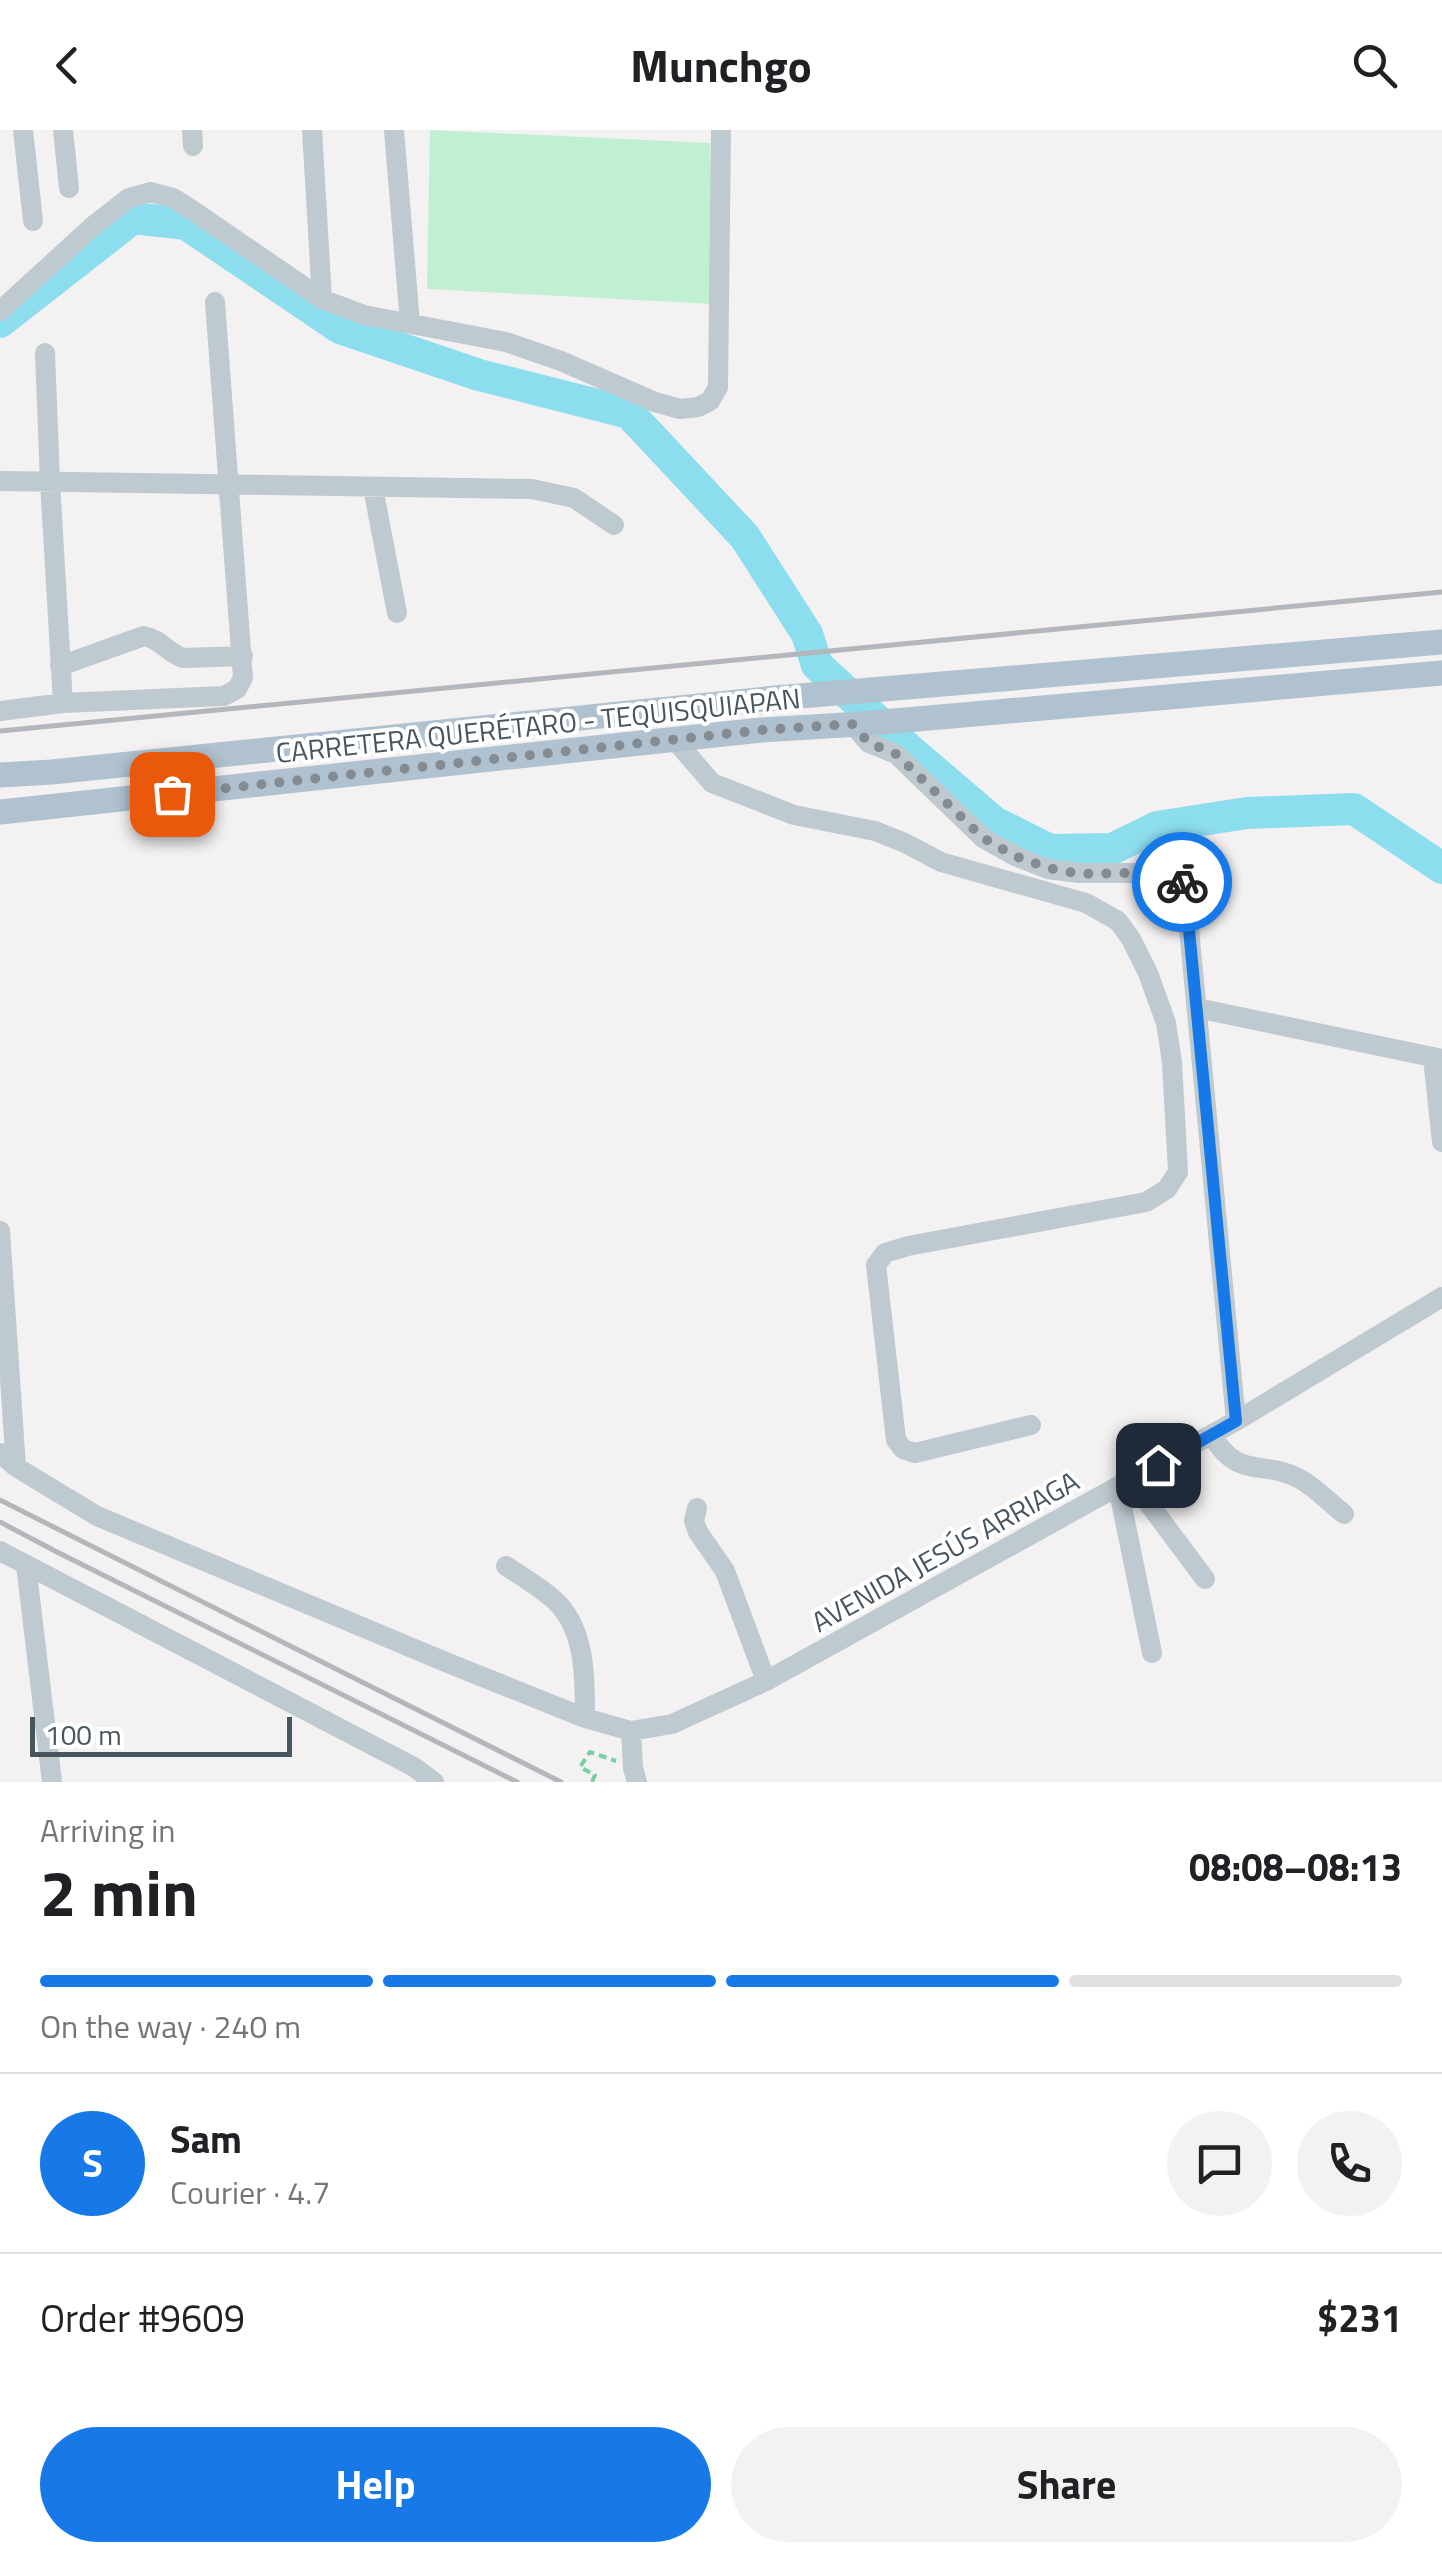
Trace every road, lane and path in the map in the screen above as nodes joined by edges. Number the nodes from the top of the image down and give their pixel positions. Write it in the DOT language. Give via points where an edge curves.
graph roads {
  1 [pos="23,130"];
  2 [pos="63,130"];
  3 [pos="312,130"];
  4 [pos="394,130"];
  5 [pos="721,130"];
  6 [pos="69,188"];
  7 [pos="33,221"];
  8 [pos="322,299"];
  9 [pos="215,302"];
  10 [pos="0,311"];
  11 [pos="410,323"];
  12 [pos="46,353"];
  13 [pos="0,481"];
  14 [pos="50,482"];
  15 [pos="228,483"];
  16 [pos="373,488"];
  17 [pos="614,525"];
  18 [pos="397,612"];
  19 [pos="1442,642"];
  20 [pos="243,656"];
  21 [pos="60,666"];
  22 [pos="1442,673"];
  23 [pos="63,702"];
  24 [pos="0,710"];
  25 [pos="856,724"];
  26 [pos="674,740"];
  27 [pos="0,775"];
  28 [pos="0,812"];
  29 [pos="1197,1008"];
  30 [pos="1437,1059"];
  31 [pos="1442,1142"];
  32 [pos="0,1230"];
  33 [pos="1442,1296"];
  34 [pos="1236,1421"];
  35 [pos="1030,1424"];
  36 [pos="1212,1435"];
  37 [pos="0,1453"];
  38 [pos="16,1467"];
  39 [pos="1124,1484"];
  40 [pos="697,1508"];
  41 [pos="1344,1514"];
  42 [pos="0,1551"];
  43 [pos="26,1565"];
  44 [pos="506,1566"];
  45 [pos="1205,1579"];
  46 [pos="1152,1653"];
  47 [pos="766,1680"];
  48 [pos="585,1718"];
  49 [pos="631,1731"];
  50 [pos="621,1762"];
  51 [pos="593,1779"];
  52 [pos="52,1782"];
  53 [pos="434,1782"];
  54 [pos="637,1782"];
  1 -- 7 [label="street"];
  2 -- 6 [label="street"];
  3 -- 8 [label="street"];
  4 -- 11 [label="street"];
  5 -- 11 [label="street" via="718,387 710,401 680,408 656,402 506,342"];
  8 -- 10 [label="street" via="173,198 150,192 120,204"];
  8 -- 11 [label="street" via="364,316"];
  9 -- 15 [label="street"];
  12 -- 14 [label="street"];
  13 -- 14 [label="street"];
  14 -- 15 [label="street"];
  14 -- 21 [label="street"];
  15 -- 16 [label="street"];
  15 -- 20 [label="street"];
  16 -- 17 [label="street" via="532,489 574,498"];
  16 -- 18 [label="street"];
  19 -- 27 [label="main road, CARRETERA QUERÉTARO - TEQUISQUIAPAN" via="843,692"];
  20 -- 21 [label="street" via="183,658 144,636"];
  20 -- 23 [label="street" via="244,678 224,696"];
  21 -- 23 [label="street"];
  22 -- 25 [label="main road, CARRETERA QUERÉTARO - TEQUISQUIAPAN"];
  23 -- 24 [label="street"];
  25 -- 26 [label="main road, CARRETERA QUERÉTARO - TEQUISQUIAPAN"];
  25 -- 29 [label="street" via="869,743 896,754 983,838 1015,856 1080,874 1178,876 1185,888"];
  26 -- 28 [label="main road, CARRETERA QUERÉTARO - TEQUISQUIAPAN"];
  26 -- 35 [label="street" via="712,783 794,814 874,832 941,862 1086,903 1118,921 1131,939 1166,1023 1172,1062 1178,1172 1167,1190 1146,1202 908,1246 885,1253 876,1265 896,1440 903,1449 915,1453"];
  29 -- 30 [label="street"];
  29 -- 34 [label="street"];
  30 -- 31 [label="street"];
  32 -- 38 [label="street"];
  33 -- 34 [label="street, AVENIDA JESÚS ARRIAGA"];
  34 -- 36 [label="street, AVENIDA JESÚS ARRIAGA"];
  36 -- 39 [label="street, AVENIDA JESÚS ARRIAGA"];
  36 -- 41 [label="street" via="1234,1462 1302,1480"];
  37 -- 38 [label="street, AVENIDA JESÚS ARRIAGA"];
  38 -- 48 [label="street, AVENIDA JESÚS ARRIAGA" via="97,1516"];
  39 -- 45 [label="street"];
  39 -- 46 [label="street"];
  39 -- 47 [label="street, AVENIDA JESÚS ARRIAGA"];
  40 -- 47 [label="street" via="698,1532 725,1570"];
  42 -- 43 [label="street"];
  43 -- 52 [label="street"];
  43 -- 53 [label="street"];
  44 -- 48 [label="street" via="568,1615 579,1642"];
  47 -- 49 [label="street, AVENIDA JESÚS ARRIAGA" via="672,1724"];
  48 -- 49 [label="street, AVENIDA JESÚS ARRIAGA"];
  49 -- 54 [label="street"];
  50 -- 51 [label="path" via="590,1752 580,1767"];
}
